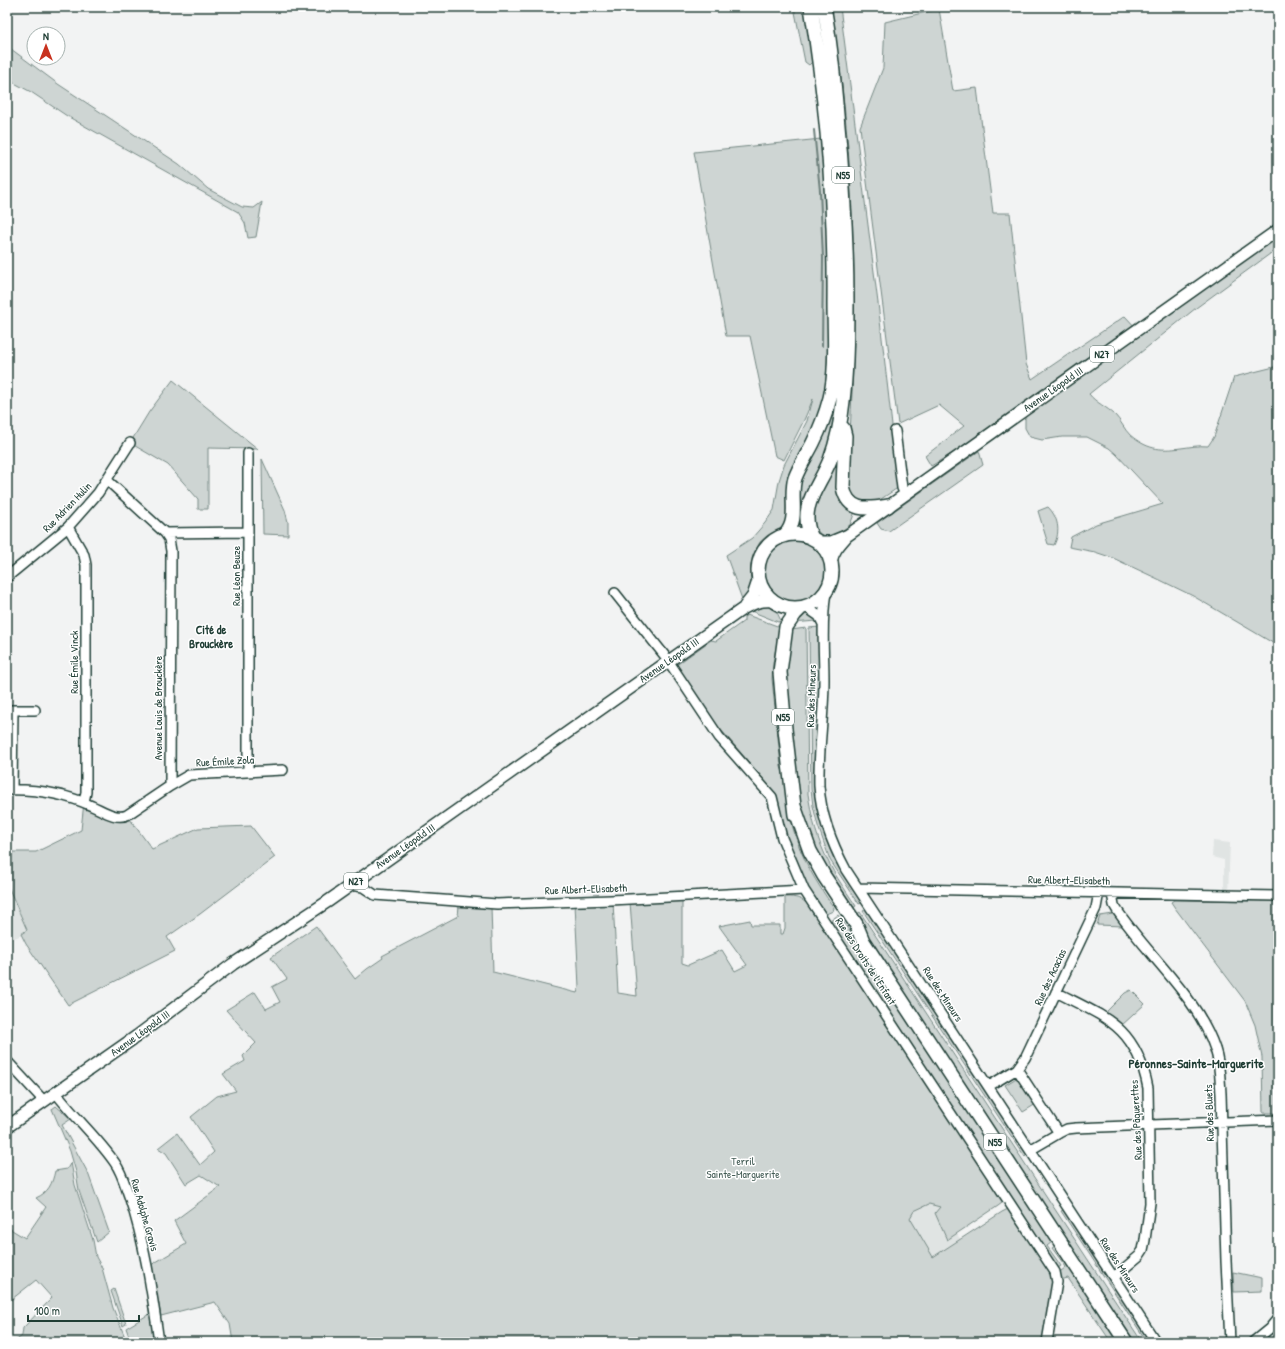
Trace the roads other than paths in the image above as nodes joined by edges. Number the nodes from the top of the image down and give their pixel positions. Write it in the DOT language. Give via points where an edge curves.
graph roads {
  1 [pos="812,7"];
  2 [pos="824,7"];
  3 [pos="1278,230"];
  4 [pos="841,421"];
  5 [pos="895,431"];
  6 [pos="130,443"];
  7 [pos="248,453"];
  8 [pos="108,480"];
  9 [pos="905,495"];
  10 [pos="888,506"];
  11 [pos="68,527"];
  12 [pos="248,532"];
  13 [pos="165,533"];
  14 [pos="848,535"];
  15 [pos="785,536"];
  16 [pos="816,540"];
  17 [pos="831,562"];
  18 [pos="7,577"];
  19 [pos="759,578"];
  20 [pos="826,592"];
  21 [pos="616,594"];
  22 [pos="775,602"];
  23 [pos="804,607"];
  24 [pos="744,608"];
  25 [pos="823,624"];
  26 [pos="786,627"];
  27 [pos="668,661"];
  28 [pos="10,710"];
  29 [pos="35,710"];
  30 [pos="283,770"];
  31 [pos="248,772"];
  32 [pos="170,786"];
  33 [pos="10,790"];
  34 [pos="84,802"];
  35 [pos="369,872"];
  36 [pos="351,885"];
  37 [pos="859,888"];
  38 [pos="804,890"];
  39 [pos="370,892"];
  40 [pos="1099,892"];
  41 [pos="1112,893"];
  42 [pos="1278,896"];
  43 [pos="1056,992"];
  44 [pos="7,1061"];
  45 [pos="1017,1069"];
  46 [pos="989,1086"];
  47 [pos="56,1093"];
  48 [pos="44,1101"];
  49 [pos="1278,1120"];
  50 [pos="1222,1122"];
  51 [pos="1150,1126"];
  52 [pos="7,1127"];
  53 [pos="1059,1133"];
  54 [pos="1030,1150"];
  55 [pos="1114,1277"];
  56 [pos="1278,1318"];
  57 [pos="159,1342"];
  58 [pos="1048,1342"];
  59 [pos="1126,1342"];
  60 [pos="1156,1342"];
  61 [pos="1230,1342"];
  62 [pos="1253,1342"];
  1 -- 15 [label="highway, N55" via="823,92 833,208 834,365 826,410 813,444 794,480 792,527"];
  2 -- 4 [label="highway, N55" via="835,90 845,209 846,344"];
  3 -- 9 [label="main road, Avenue Léopold III / N27"];
  4 -- 10 [label="highway" via="844,436 843,487 847,497 853,505 865,509"];
  4 -- 16 [label="highway, N55" via="829,461 807,509 809,531"];
  5 -- 9 [label="street"];
  6 -- 8 [label="street, Rue Adrien Hulin"];
  7 -- 12 [label="street, Rue Léon Beuze"];
  8 -- 11 [label="street, Rue Adrien Hulin"];
  8 -- 13 [label="street, Avenue Louis de Brouckère"];
  9 -- 10 [label="main road, Avenue Léopold III / N27"];
  10 -- 14 [label="main road, Avenue Léopold III / N27"];
  11 -- 18 [label="street, Rue Adrien Hulin"];
  11 -- 34 [label="street, Rue Émile Vinck" via="84,555 86,565"];
  12 -- 13 [label="street"];
  12 -- 31 [label="street, Rue Léon Beuze"];
  13 -- 32 [label="street, Avenue Louis de Brouckère" via="171,551"];
  14 -- 16 [label="main road, Avenue Léopold III / N27" via="831,542"];
  14 -- 17 [label="main road, Avenue Léopold III / N27" via="837,548"];
  15 -- 16 [label="highway, N27" via="804,535"];
  15 -- 19 [label="highway, N27" via="775,540 761,556"];
  16 -- 17 [label="highway" via="824,548"];
  17 -- 20 [label="highway, N27" via="832,578"];
  19 -- 22 [label="highway" via="765,592"];
  19 -- 24 [label="main road, Avenue Léopold III / N27" via="753,596"];
  20 -- 23 [label="highway" via="817,601"];
  20 -- 25 [label="street, Rue des Mineurs"];
  21 -- 27 [label="street, Rue des Droits de l'Enfant"];
  22 -- 23 [label="highway, N27" via="791,608"];
  22 -- 24 [label="main road, Avenue Léopold III / N27" via="757,601"];
  22 -- 26 [label="highway, N55" via="781,610"];
  23 -- 25 [label="street" via="818,616"];
  23 -- 26 [label="highway, N55" via="795,614"];
  24 -- 27 [label="main road, Avenue Léopold III / N27"];
  25 -- 37 [label="street, Rue des Mineurs" via="824,681 819,786 827,828 835,850"];
  26 -- 59 [label="highway, N55" via="780,672 794,806 810,851 854,920 863,941"];
  27 -- 35 [label="main road, Avenue Léopold III / N27"];
  27 -- 38 [label="street, Rue des Droits de l'Enfant" via="719,736 772,797 782,838"];
  28 -- 29 [label="street"];
  28 -- 33 [label="street"];
  30 -- 31 [label="street, Rue Émile Zola"];
  31 -- 32 [label="street, Rue Émile Zola" via="193,774"];
  32 -- 34 [label="street" via="123,817"];
  33 -- 34 [label="street" via="53,794"];
  35 -- 36 [label="main road, Avenue Léopold III / N27"];
  35 -- 39 [label="street" via="367,882"];
  36 -- 39 [label="street, Rue Albert-Elisabeth" via="358,885"];
  36 -- 47 [label="main road, Avenue Léopold III / N27" via="233,964"];
  37 -- 40 [label="street, Rue Albert-Elisabeth"];
  37 -- 46 [label="street, Rue des Mineurs"];
  38 -- 39 [label="street, Rue Albert-Elisabeth" via="497,904 375,895"];
  38 -- 58 [label="street, Rue des Droits de l'Enfant" via="1055,1272 1057,1282"];
  40 -- 41 [label="street, Rue Albert-Elisabeth"];
  40 -- 43 [label="street, Rue des Acacias" via="1096,908"];
  41 -- 42 [label="street, Rue Albert-Elisabeth"];
  41 -- 50 [label="street, Rue des Bluets" via="1118,913 1190,1001 1210,1036 1218,1064"];
  43 -- 45 [label="street, Rue des Acacias" via="1025,1058"];
  43 -- 51 [label="street, Rue des Pâquerettes" via="1118,1026 1134,1047 1146,1074"];
  44 -- 48 [label="street"];
  45 -- 46 [label="street"];
  45 -- 53 [label="street"];
  46 -- 54 [label="street, Rue des Mineurs"];
  47 -- 48 [label="main road, Avenue Léopold III / N27"];
  47 -- 57 [label="street, Rue Adolphe Gravis" via="121,1173 139,1232"];
  48 -- 52 [label="main road, Avenue Léopold III / N27"];
  49 -- 50 [label="street"];
  50 -- 51 [label="street"];
  50 -- 61 [label="street, Rue des Bluets"];
  51 -- 53 [label="street" via="1076,1128"];
  51 -- 55 [label="street, Rue des Pâquerettes" via="1150,1202 1144,1246 1140,1256"];
  53 -- 54 [label="street"];
  54 -- 55 [label="street, Rue des Mineurs"];
  55 -- 60 [label="street, Rue des Mineurs"];
  56 -- 62 [label="street"];
}
